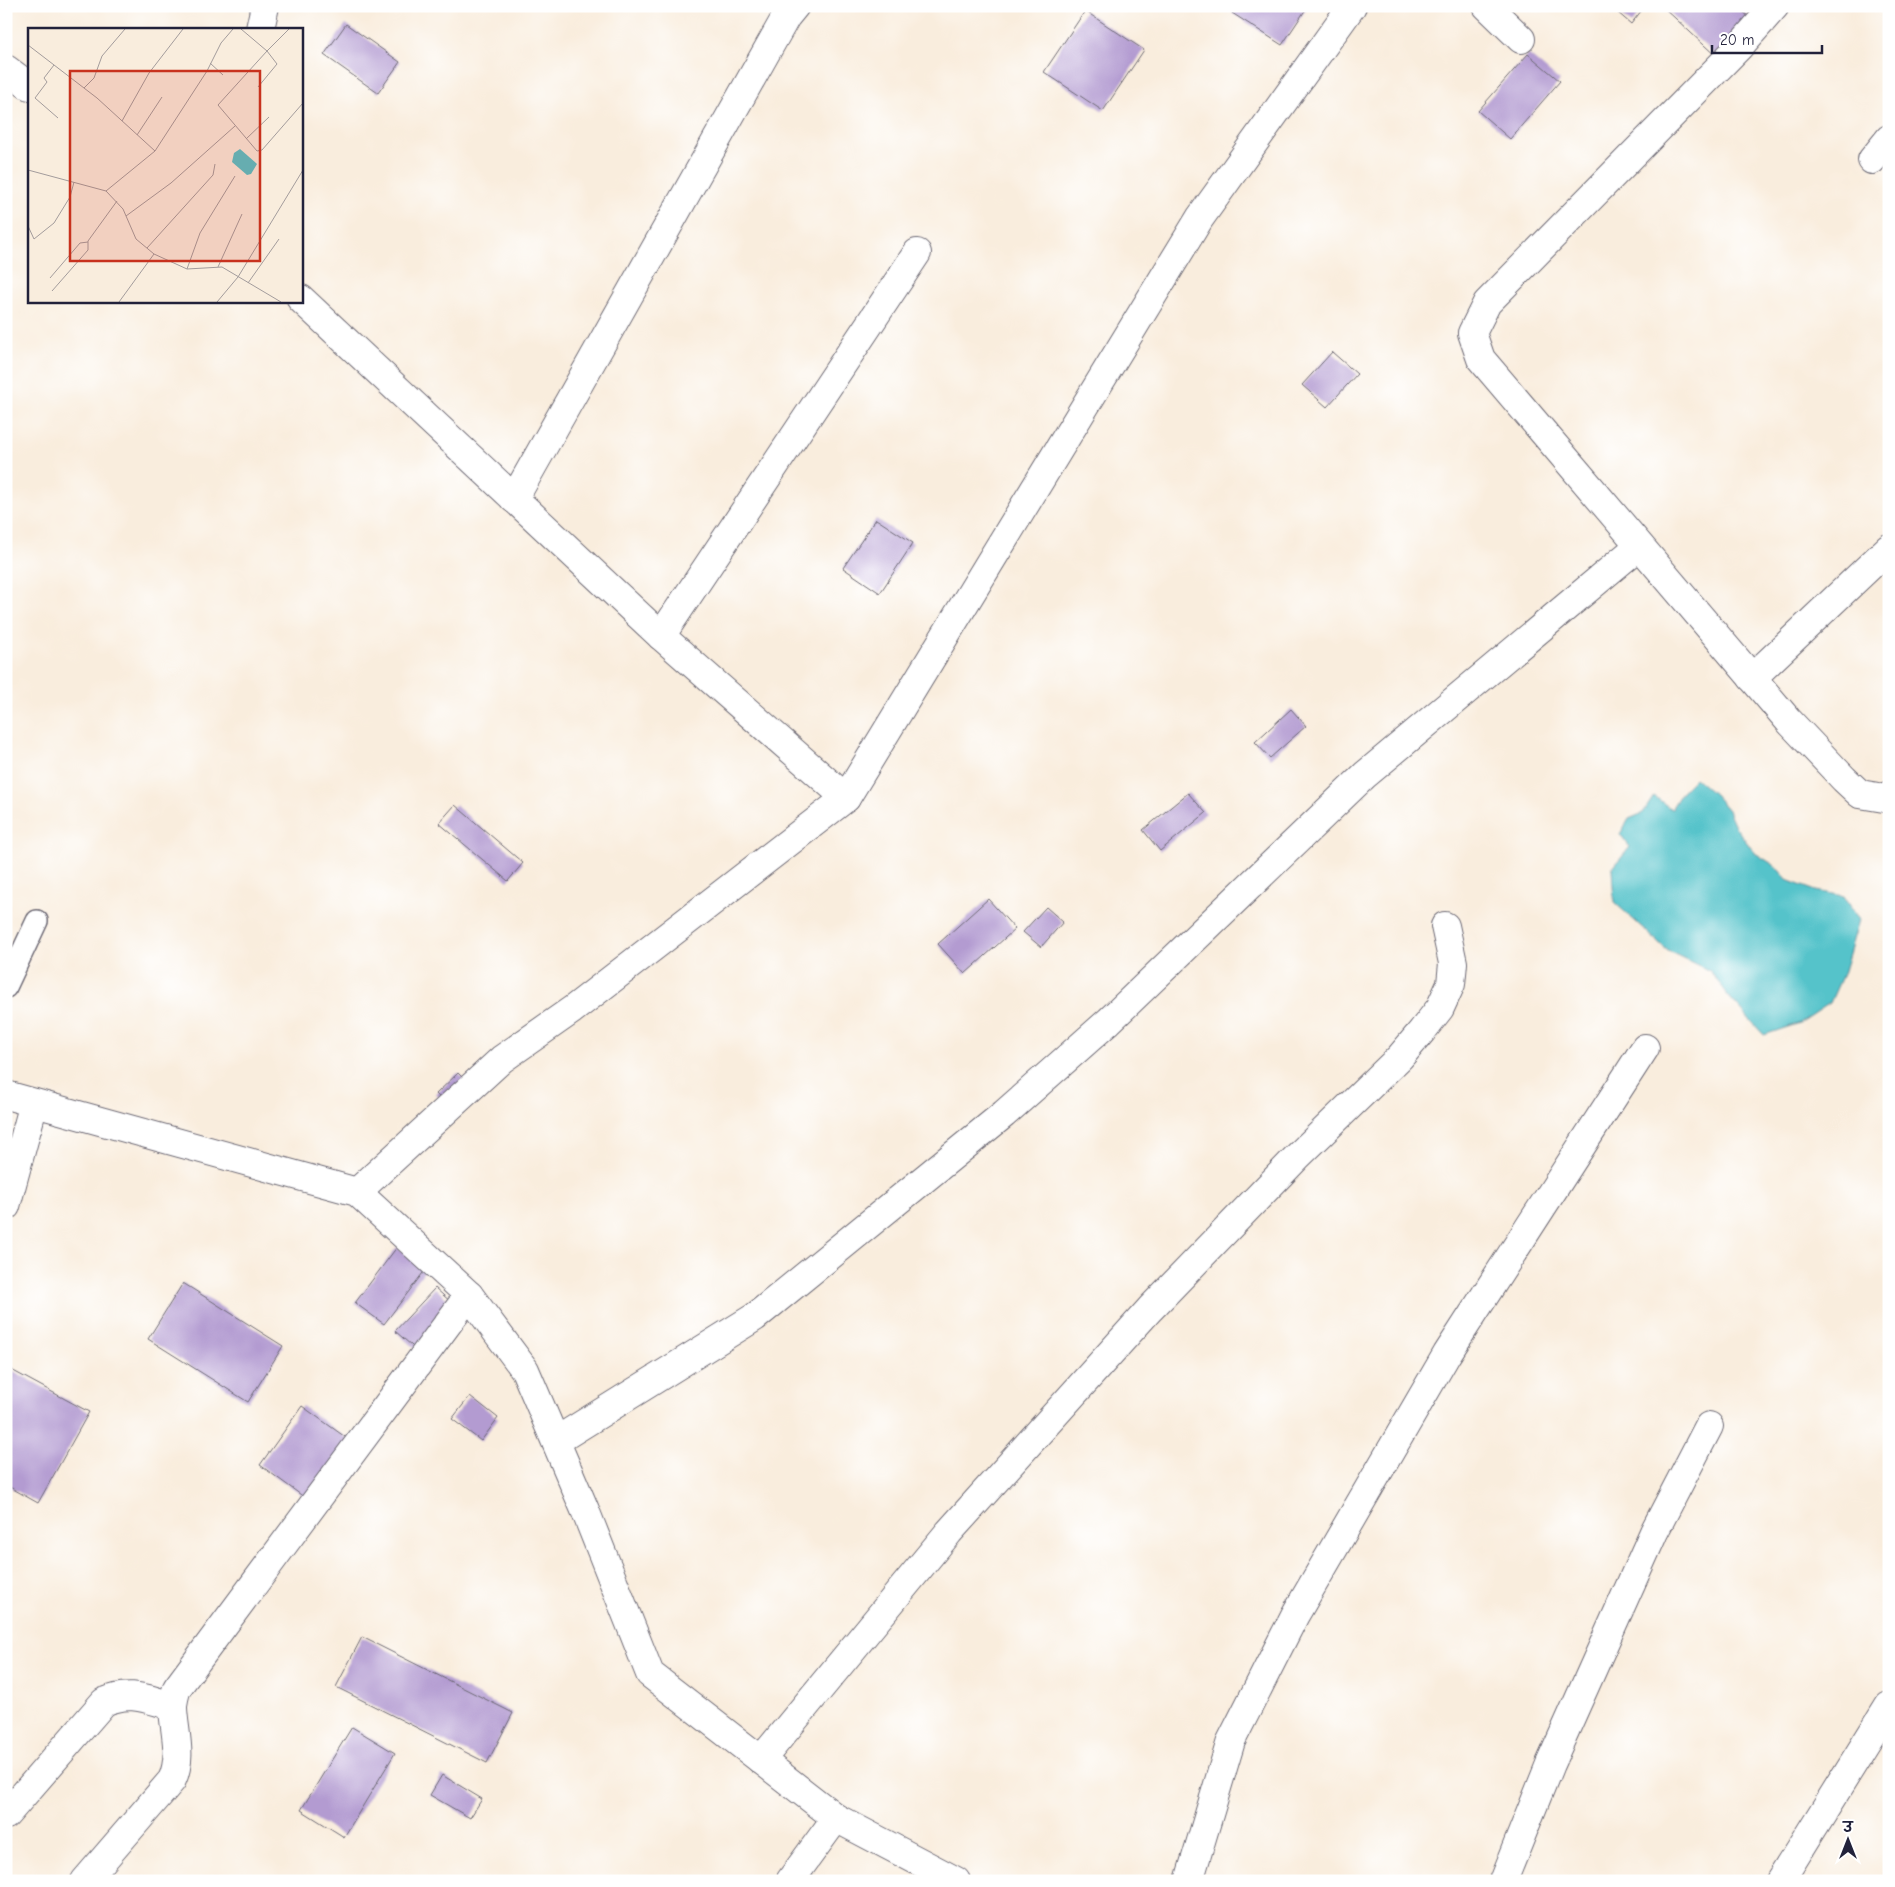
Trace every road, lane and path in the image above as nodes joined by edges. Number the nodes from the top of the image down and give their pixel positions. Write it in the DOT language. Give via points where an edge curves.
graph roads {
  1 [pos="265,6"];
  2 [pos="795,6"];
  3 [pos="1352,6"];
  4 [pos="1487,6"];
  5 [pos="1774,6"];
  6 [pos="260,28"];
  7 [pos="1521,39"];
  8 [pos="6,69"];
  9 [pos="28,85"];
  10 [pos="917,253"];
  11 [pos="302,301"];
  12 [pos="514,498"];
  13 [pos="1639,546"];
  14 [pos="1889,548"];
  15 [pos="661,636"];
  16 [pos="1752,678"];
  17 [pos="1889,795"];
  18 [pos="846,798"];
  19 [pos="37,921"];
  20 [pos="1445,926"];
  21 [pos="6,987"];
  22 [pos="1645,1048"];
  23 [pos="6,1095"];
  24 [pos="34,1103"];
  25 [pos="358,1192"];
  26 [pos="6,1206"];
  27 [pos="469,1295"];
  28 [pos="1708,1426"];
  29 [pos="556,1441"];
  30 [pos="173,1706"];
  31 [pos="1889,1706"];
  32 [pos="761,1760"];
  33 [pos="6,1814"];
  34 [pos="836,1818"];
  35 [pos="85,1881"];
  36 [pos="790,1881"];
  37 [pos="956,1881"];
  38 [pos="1189,1881"];
  39 [pos="1503,1881"];
  40 [pos="1780,1881"];
  1 -- 6 [label="street"];
  2 -- 12 [label="street"];
  3 -- 18 [label="street" via="1200,218"];
  4 -- 7 [label="street"];
  5 -- 13 [label="street" via="1738,48 1487,303 1472,333 1481,359"];
  8 -- 9 [label="street"];
  10 -- 15 [label="street"];
  11 -- 12 [label="street"];
  12 -- 15 [label="street"];
  13 -- 16 [label="street"];
  13 -- 29 [label="street" via="1365,776 1109,1022 996,1121 755,1317"];
  14 -- 16 [label="street"];
  15 -- 18 [label="street"];
  16 -- 17 [label="street" via="1860,794 1884,798"];
  18 -- 25 [label="street" via="572,1010 502,1059"];
  19 -- 21 [label="lane"];
  20 -- 32 [label="street" via="1453,963 1451,984 1440,1008 1422,1031 1150,1309 949,1532"];
  22 -- 38 [label="street" via="1447,1354 1295,1615 1231,1741"];
  23 -- 24 [label="street"];
  24 -- 25 [label="street"];
  24 -- 26 [label="street"];
  25 -- 27 [label="street"];
  27 -- 29 [label="street" via="525,1370"];
  27 -- 30 [label="street" via="177,1688"];
  28 -- 39 [label="street" via="1654,1532 1550,1764"];
  29 -- 32 [label="street" via="650,1674"];
  30 -- 33 [label="street" via="125,1695 104,1702"];
  30 -- 35 [label="street" via="178,1755 172,1780"];
  31 -- 40 [label="street"];
  32 -- 34 [label="street"];
  34 -- 36 [label="street"];
  34 -- 37 [label="street"];
}
